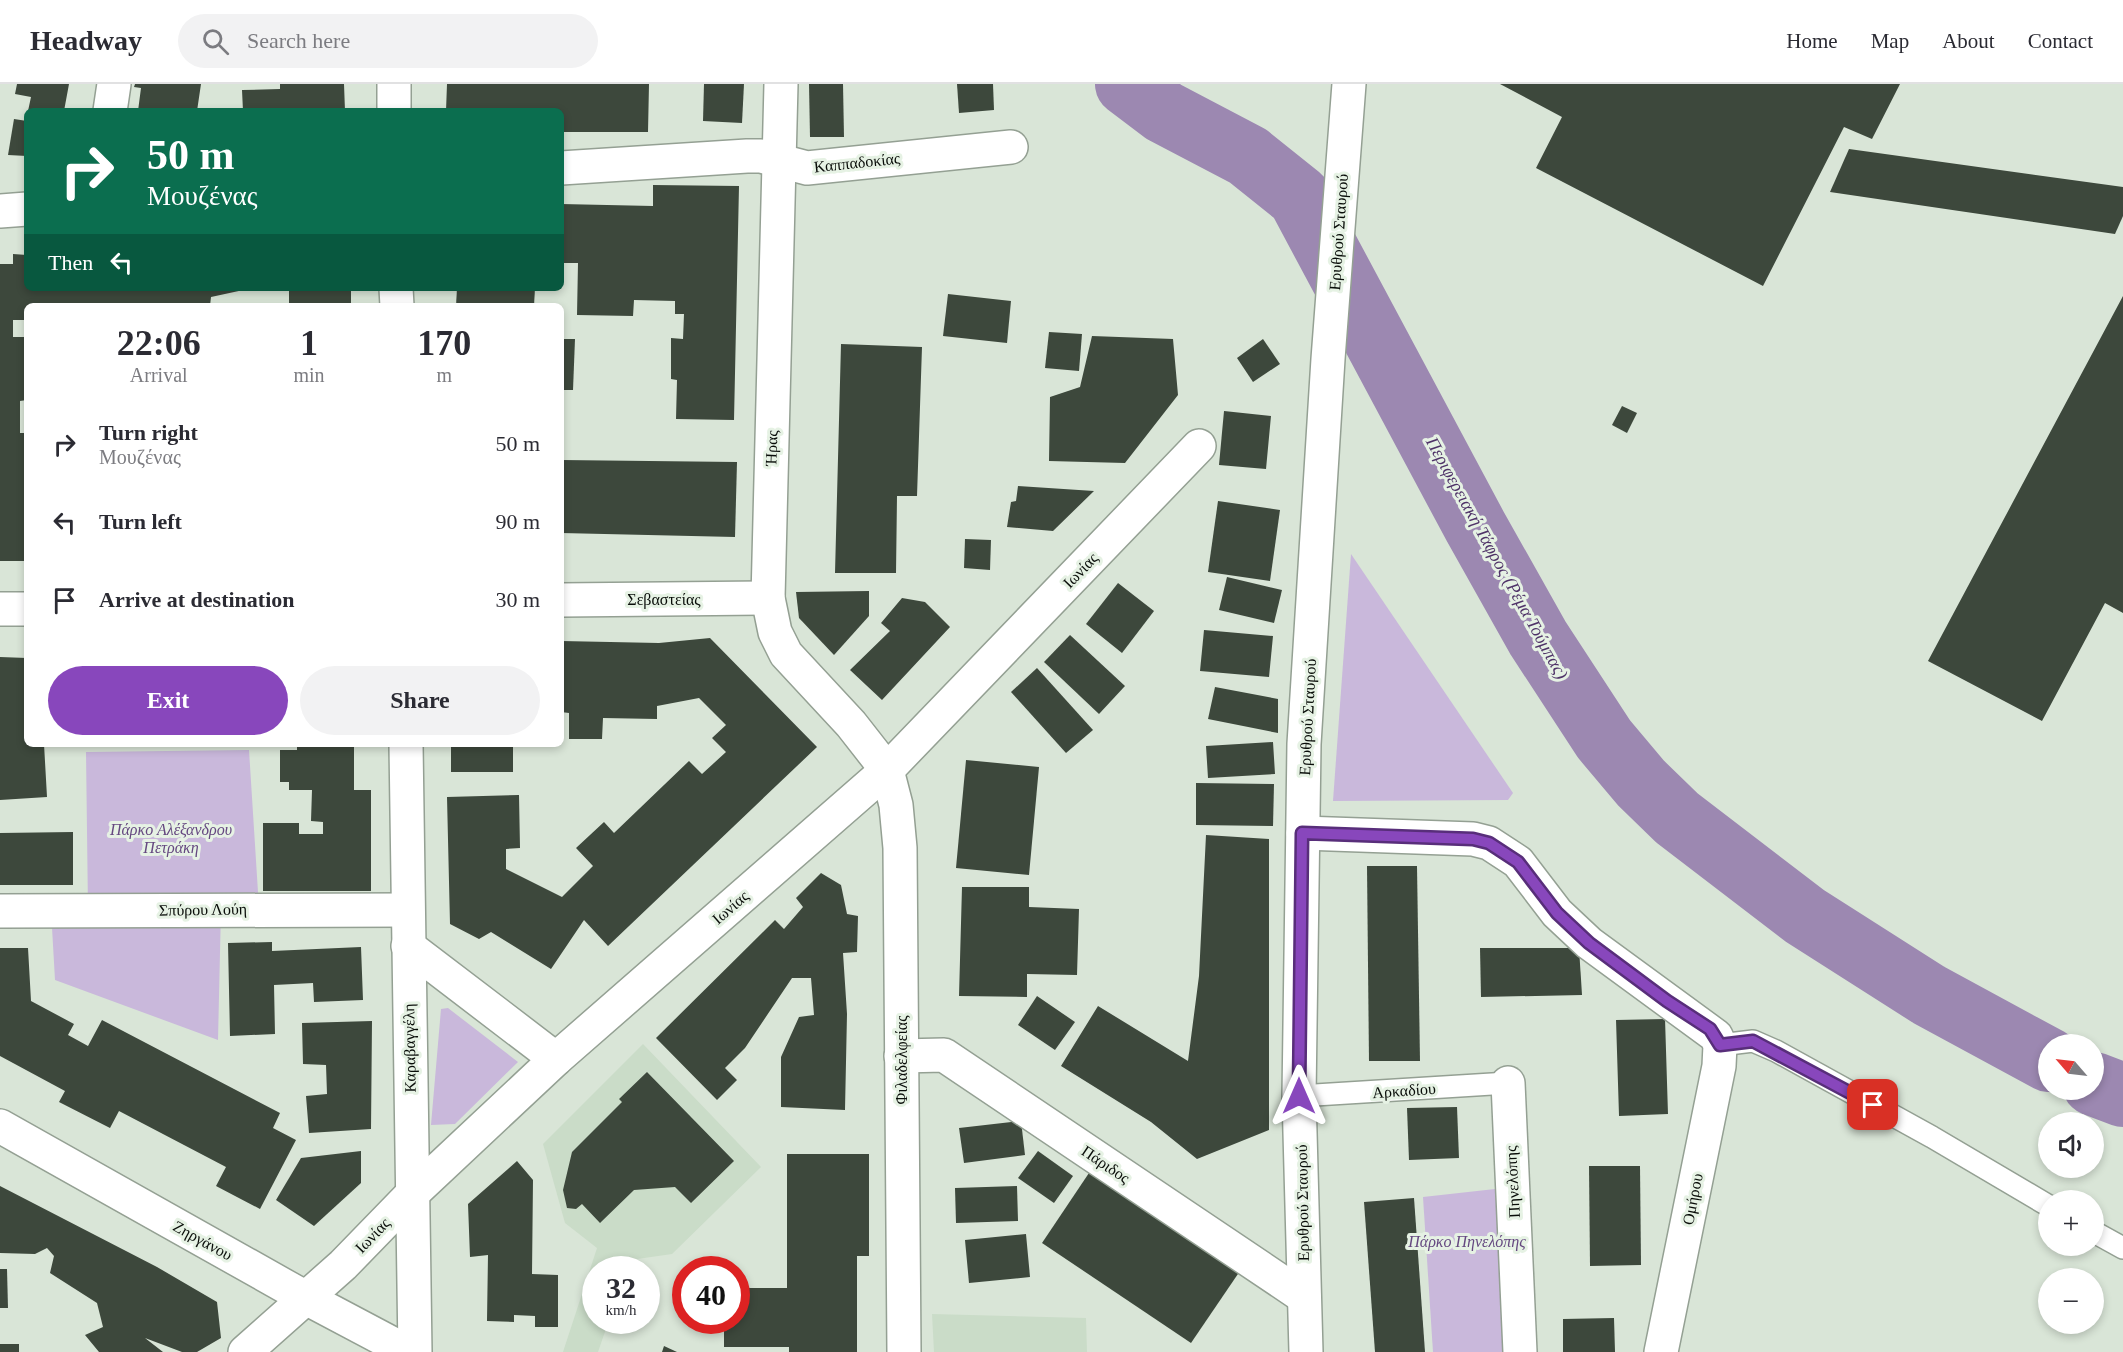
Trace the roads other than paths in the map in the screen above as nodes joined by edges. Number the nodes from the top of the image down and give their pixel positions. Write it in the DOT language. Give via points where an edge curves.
graph roads {
  1 [pos="114,84"];
  2 [pos="394,84"];
  3 [pos="781,84"];
  4 [pos="1349,84"];
  5 [pos="110,108"];
  6 [pos="394,108"];
  7 [pos="1011,147"];
  8 [pos="780,162"];
  9 [pos="564,168"];
  10 [pos="24,209"];
  11 [pos="0,211"];
  12 [pos="1199,446"];
  13 [pos="768,598"];
  14 [pos="564,600"];
  15 [pos="0,609"];
  16 [pos="24,609"];
  17 [pos="406,747"];
  18 [pos="887,770"];
  19 [pos="1302,833"];
  20 [pos="406,910"];
  21 [pos="0,911"];
  22 [pos="408,946"];
  23 [pos="1720,1045"];
  24 [pos="901,1056"];
  25 [pos="556,1059"];
  26 [pos="1508,1083"];
  27 [pos="1299,1096"];
  28 [pos="0,1126"];
  29 [pos="412,1194"];
  30 [pos="2038,1200"];
  31 [pos="2104,1238"];
  32 [pos="2123,1248"];
  33 [pos="1304,1297"];
  34 [pos="306,1298"];
  35 [pos="245,1352"];
  36 [pos="408,1352"];
  37 [pos="415,1352"];
  38 [pos="904,1352"];
  39 [pos="1306,1352"];
  40 [pos="1520,1352"];
  41 [pos="1661,1352"];
  1 -- 5 [label="street"];
  2 -- 6 [label="street"];
  3 -- 8 [label="street, Ήρας"];
  4 -- 19 [label="street, Ερυθρού Σταυρού" via="1328,359"];
  7 -- 8 [label="street, Καππαδοκίας" via="807,168"];
  8 -- 9 [label="street, Καππαδοκίας" via="747,156"];
  8 -- 13 [label="street, Ήρας"];
  10 -- 11 [label="street"];
  12 -- 18 [label="street, Ιωνίας"];
  13 -- 14 [label="street, Σεβαστείας"];
  13 -- 18 [label="street, Ήρας" via="775,632 786,654 851,724"];
  15 -- 16 [label="street"];
  17 -- 20 [label="street, Καραβαγγέλη"];
  18 -- 24 [label="street, Φιλαδελφείας" via="896,805 900,848"];
  18 -- 25 [label="street, Ιωνίας"];
  19 -- 23 [label="street" via="1473,839 1489,843 1518,862 1557,913 1589,943 1710,1029"];
  19 -- 27 [label="street, Ερυθρού Σταυρού"];
  20 -- 21 [label="street, Σπύρου Λούη"];
  20 -- 22 [label="street, Καραβαγγέλη"];
  22 -- 25 [label="street"];
  22 -- 29 [label="street, Καραβαγγέλη"];
  23 -- 30 [label="lane" via="1753,1041 1776,1051"];
  23 -- 41 [label="street, Ομήρου"];
  24 -- 33 [label="street, Πάριδος" via="944,1055"];
  24 -- 38 [label="street, Φιλαδελφείας"];
  25 -- 29 [label="street, Ιωνίας"];
  26 -- 27 [label="lane, Αρκαδίου"];
  26 -- 40 [label="street, Πηνελόπης"];
  27 -- 33 [label="street, Ερυθρού Σταυρού"];
  28 -- 34 [label="street, Ζηργάνου"];
  29 -- 34 [label="street, Ιωνίας"];
  29 -- 37 [label="street, Καραβαγγέλη"];
  31 -- 32 [label="lane"];
  33 -- 39 [label="street, Ερυθρού Σταυρού"];
  34 -- 35 [label="street, Ιωνίας"];
  34 -- 36 [label="street, Ζηργάνου"];
}
